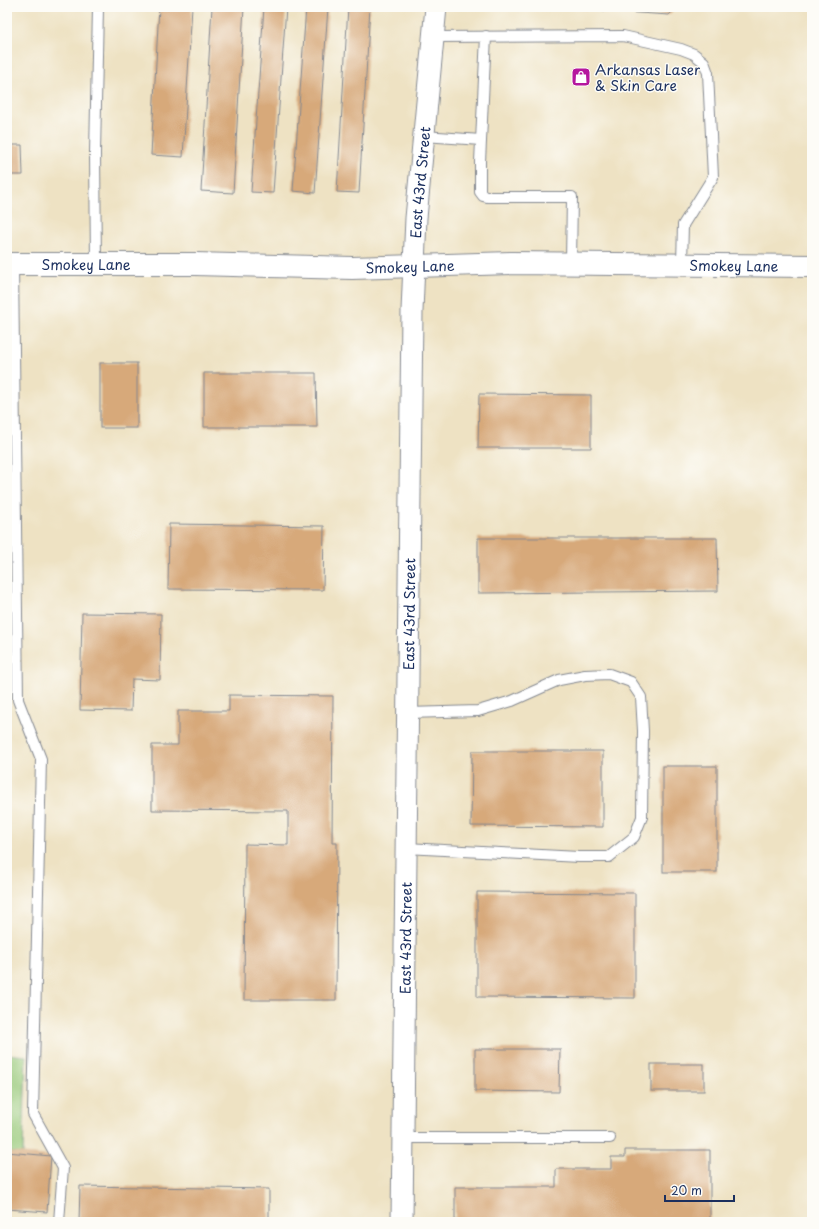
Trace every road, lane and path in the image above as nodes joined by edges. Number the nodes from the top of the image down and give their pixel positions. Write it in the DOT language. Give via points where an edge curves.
graph roads {
  1 [pos="98,7"];
  2 [pos="436,7"];
  3 [pos="486,36"];
  4 [pos="433,37"];
  5 [pos="424,136"];
  6 [pos="481,140"];
  7 [pos="571,263"];
  8 [pos="10,264"];
  9 [pos="96,264"];
  10 [pos="682,264"];
  11 [pos="414,266"];
  12 [pos="812,266"];
  13 [pos="408,713"];
  14 [pos="406,848"];
  15 [pos="403,1138"];
  16 [pos="610,1138"];
  17 [pos="59,1222"];
  18 [pos="402,1222"];
  1 -- 9 [label="lane"];
  2 -- 4 [label="street, East 43rd Street"];
  3 -- 4 [label="lane"];
  3 -- 6 [label="lane"];
  3 -- 10 [label="lane" via="623,36 681,49 694,54 704,62 708,73 713,177 683,225"];
  4 -- 5 [label="street, East 43rd Street"];
  5 -- 6 [label="lane"];
  5 -- 11 [label="street, East 43rd Street"];
  6 -- 7 [label="lane" via="480,188 483,196 572,197"];
  7 -- 10 [label="street, Smokey Lane"];
  7 -- 11 [label="street, Smokey Lane"];
  8 -- 9 [label="street, Smokey Lane"];
  8 -- 17 [label="lane" via="18,700 41,759 33,1114 63,1168"];
  9 -- 11 [label="street, Smokey Lane" via="352,268"];
  10 -- 12 [label="street, Smokey Lane"];
  11 -- 13 [label="street, East 43rd Street"];
  13 -- 14 [label="street, East 43rd Street"];
  13 -- 14 [label="lane" via="478,711 512,702 559,680 585,675 609,674 631,682 641,697 642,817 634,837 609,857"];
  14 -- 15 [label="street, East 43rd Street"];
  15 -- 16 [label="lane"];
  15 -- 18 [label="street, East 43rd Street"];
}
